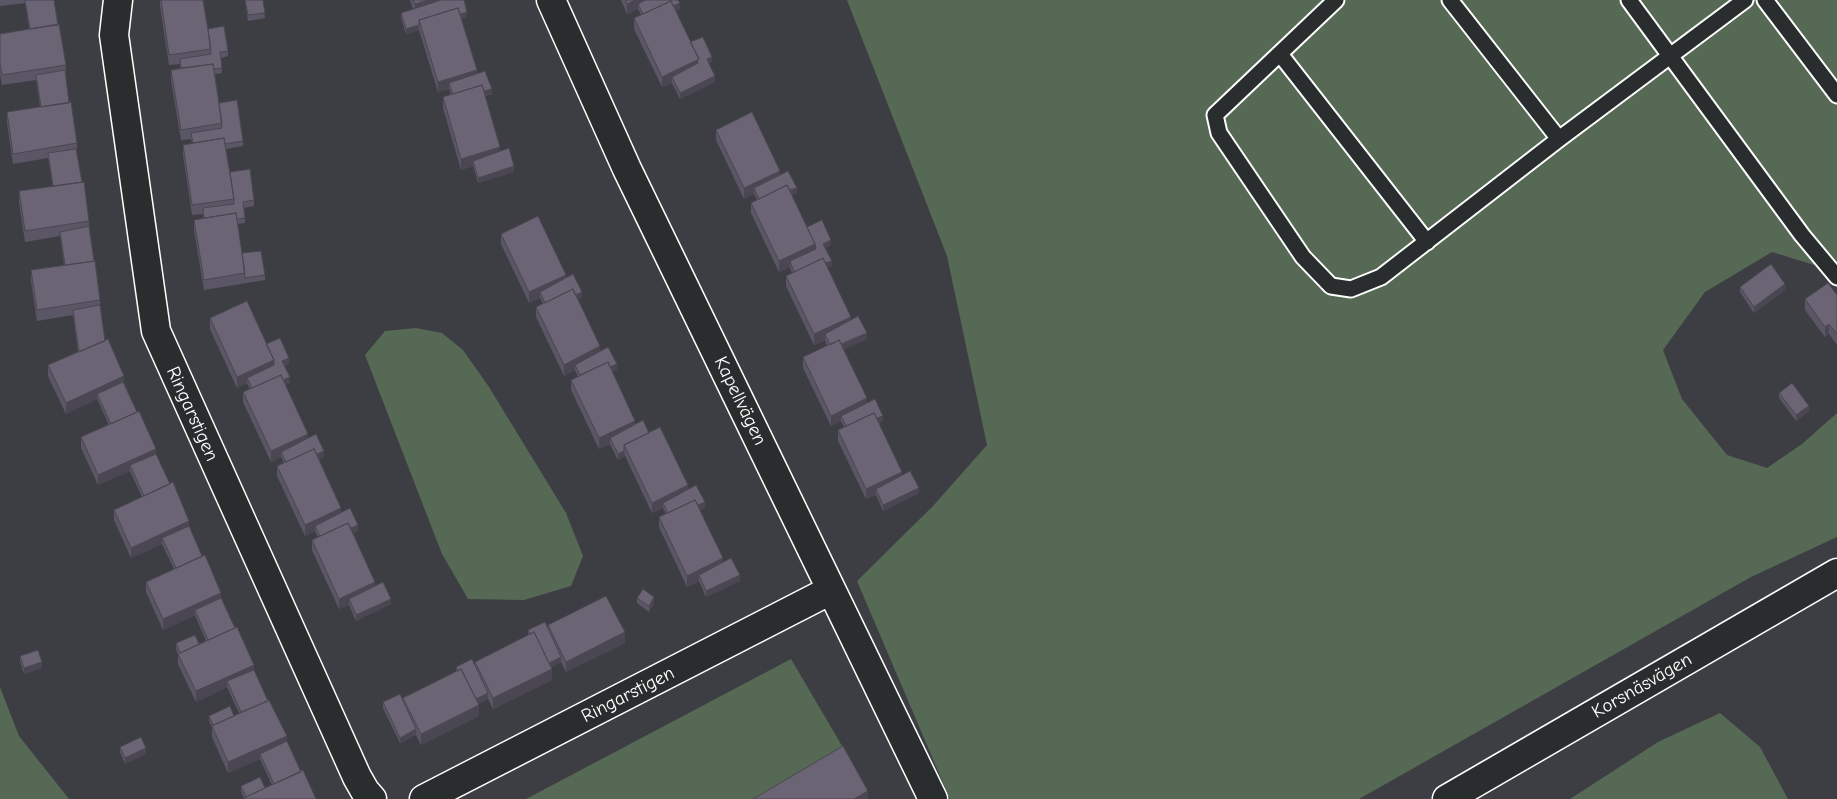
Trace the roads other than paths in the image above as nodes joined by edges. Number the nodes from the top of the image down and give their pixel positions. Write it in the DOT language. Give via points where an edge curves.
graph roads {
  1 [pos="118,0"];
  2 [pos="551,0"];
  3 [pos="1336,0"];
  4 [pos="1450,0"];
  5 [pos="1629,0"];
  6 [pos="1746,0"];
  7 [pos="1765,0"];
  8 [pos="1280,54"];
  9 [pos="1672,56"];
  10 [pos="1837,95"];
  11 [pos="1559,139"];
  12 [pos="1427,242"];
  13 [pos="1837,277"];
  14 [pos="1837,573"];
  15 [pos="831,590"];
  16 [pos="372,799"];
  17 [pos="424,799"];
  18 [pos="933,799"];
  19 [pos="1447,799"];
  1 -- 16 [label="street, Ringarstigen" via="114,35 156,331 357,777"];
  2 -- 15 [label="street, Kapellvägen" via="627,169"];
  3 -- 8 [label="lane"];
  4 -- 11 [label="lane"];
  5 -- 9 [label="lane"];
  6 -- 9 [label="lane"];
  7 -- 10 [label="lane"];
  8 -- 12 [label="lane"];
  8 -- 12 [label="lane" via="1216,115 1219,133 1303,257 1331,286 1352,289 1381,277"];
  9 -- 11 [label="lane"];
  9 -- 13 [label="lane" via="1802,235"];
  11 -- 12 [label="lane"];
  14 -- 19 [label="street, Korsnäsvägen"];
  15 -- 17 [label="street, Ringarstigen"];
  15 -- 18 [label="street, Kapellvägen"];
}
